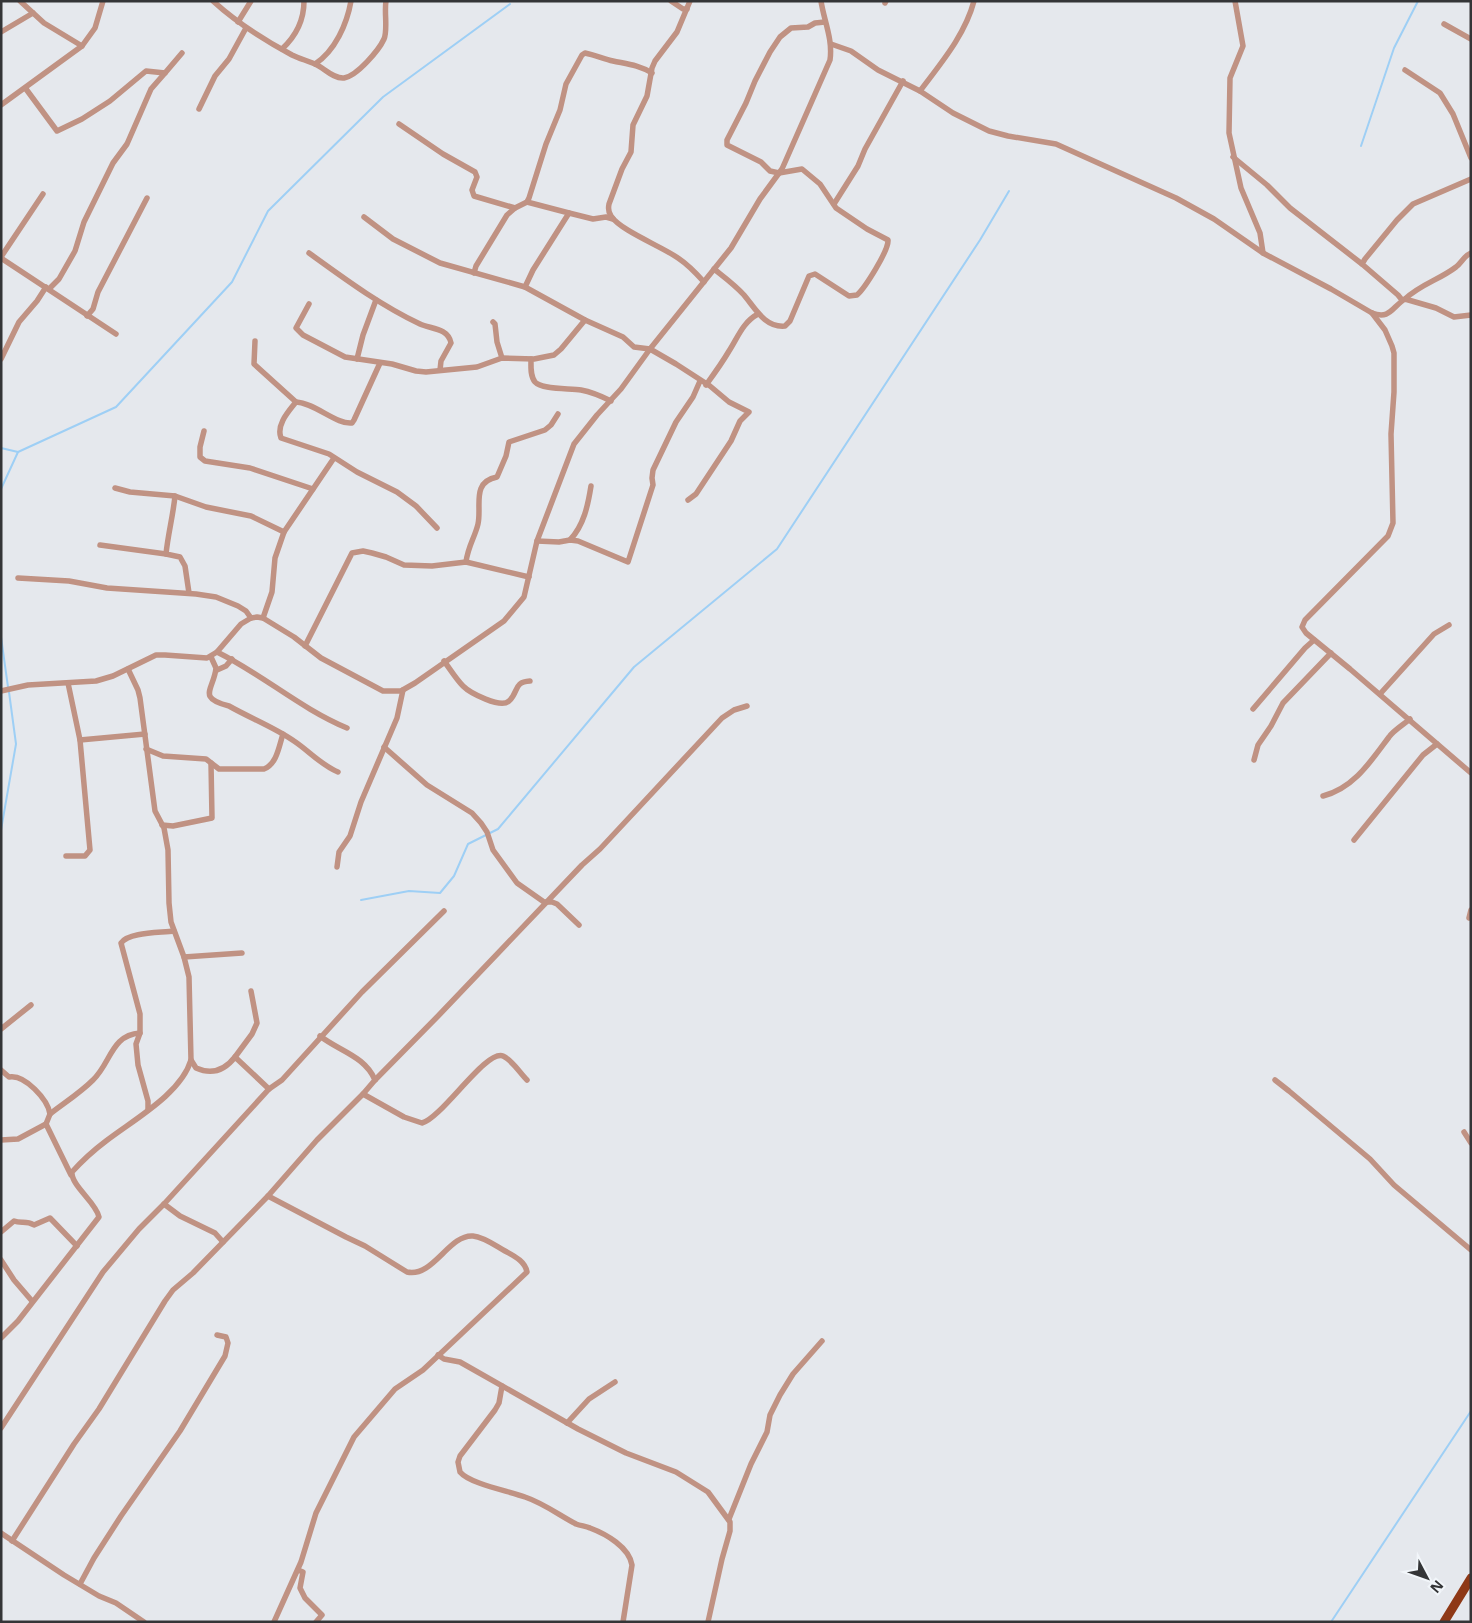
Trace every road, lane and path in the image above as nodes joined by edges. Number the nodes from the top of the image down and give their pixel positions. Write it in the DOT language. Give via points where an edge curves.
graph roads {
  1 [pos="20,1"];
  2 [pos="103,1"];
  3 [pos="214,1"];
  4 [pos="251,1"];
  5 [pos="304,1"];
  6 [pos="350,1"];
  7 [pos="386,1"];
  8 [pos="671,1"];
  9 [pos="690,1"];
  10 [pos="821,1"];
  11 [pos="974,1"];
  12 [pos="1235,1"];
  13 [pos="687,9"];
  14 [pos="33,13"];
  15 [pos="238,22"];
  16 [pos="825,22"];
  17 [pos="1444,24"];
  18 [pos="246,28"];
  19 [pos="1,32"];
  20 [pos="1471,40"];
  21 [pos="831,44"];
  22 [pos="82,46"];
  23 [pos="282,49"];
  24 [pos="182,53"];
  25 [pos="315,64"];
  26 [pos="1405,70"];
  27 [pos="165,73"];
  28 [pos="652,73"];
  29 [pos="902,81"];
  30 [pos="26,88"];
  31 [pos="920,91"];
  32 [pos="1,105"];
  33 [pos="199,109"];
  34 [pos="399,124"];
  35 [pos="1233,157"];
  36 [pos="1471,158"];
  37 [pos="779,173"];
  38 [pos="1471,179"];
  39 [pos="42,194"];
  40 [pos="147,198"];
  41 [pos="526,202"];
  42 [pos="834,204"];
  43 [pos="515,208"];
  44 [pos="569,213"];
  45 [pos="364,217"];
  46 [pos="614,219"];
  47 [pos="309,253"];
  48 [pos="1263,253"];
  49 [pos="1471,253"];
  50 [pos="1,258"];
  51 [pos="1362,264"];
  52 [pos="714,269"];
  53 [pos="474,273"];
  54 [pos="704,282"];
  55 [pos="524,287"];
  56 [pos="47,288"];
  57 [pos="376,300"];
  58 [pos="1404,300"];
  59 [pos="309,304"];
  60 [pos="1372,313"];
  61 [pos="758,314"];
  62 [pos="1471,315"];
  63 [pos="87,316"];
  64 [pos="585,320"];
  65 [pos="493,322"];
  66 [pos="116,334"];
  67 [pos="255,341"];
  68 [pos="650,349"];
  69 [pos="502,358"];
  70 [pos="1,359"];
  71 [pos="532,359"];
  72 [pos="357,360"];
  73 [pos="380,363"];
  74 [pos="440,370"];
  75 [pos="700,381"];
  76 [pos="706,384"];
  77 [pos="611,401"];
  78 [pos="296,402"];
  79 [pos="558,414"];
  80 [pos="204,431"];
  81 [pos="334,458"];
  82 [pos="592,486"];
  83 [pos="115,488"];
  84 [pos="313,489"];
  85 [pos="175,496"];
  86 [pos="688,500"];
  87 [pos="437,528"];
  88 [pos="284,532"];
  89 [pos="570,540"];
  90 [pos="537,541"];
  91 [pos="100,546"];
  92 [pos="166,554"];
  93 [pos="466,562"];
  94 [pos="529,577"];
  95 [pos="18,578"];
  96 [pos="188,593"];
  97 [pos="251,618"];
  98 [pos="263,618"];
  99 [pos="1449,625"];
  100 [pos="1314,640"];
  101 [pos="305,646"];
  102 [pos="217,652"];
  103 [pos="1331,653"];
  104 [pos="211,657"];
  105 [pos="232,659"];
  106 [pos="444,661"];
  107 [pos="128,669"];
  108 [pos="216,670"];
  109 [pos="530,681"];
  110 [pos="68,683"];
  111 [pos="1,690"];
  112 [pos="403,690"];
  113 [pos="1380,694"];
  114 [pos="747,706"];
  115 [pos="1252,709"];
  116 [pos="1410,719"];
  117 [pos="347,728"];
  118 [pos="144,734"];
  119 [pos="283,734"];
  120 [pos="80,740"];
  121 [pos="1437,744"];
  122 [pos="384,747"];
  123 [pos="146,749"];
  124 [pos="1254,760"];
  125 [pos="211,763"];
  126 [pos="338,772"];
  127 [pos="1471,773"];
  128 [pos="1323,796"];
  129 [pos="162,825"];
  130 [pos="1354,840"];
  131 [pos="66,856"];
  132 [pos="337,867"];
  133 [pos="547,901"];
  134 [pos="1471,910"];
  135 [pos="444,911"];
  136 [pos="1469,918"];
  137 [pos="579,925"];
  138 [pos="174,931"];
  139 [pos="242,953"];
  140 [pos="184,957"];
  141 [pos="251,991"];
  142 [pos="31,1005"];
  143 [pos="1,1030"];
  144 [pos="140,1033"];
  145 [pos="320,1036"];
  146 [pos="235,1057"];
  147 [pos="191,1060"];
  148 [pos="1,1070"];
  149 [pos="375,1080"];
  150 [pos="527,1080"];
  151 [pos="1275,1080"];
  152 [pos="270,1089"];
  153 [pos="363,1094"];
  154 [pos="148,1110"];
  155 [pos="50,1114"];
  156 [pos="46,1124"];
  157 [pos="1464,1132"];
  158 [pos="1,1140"];
  159 [pos="1471,1142"];
  160 [pos="71,1175"];
  161 [pos="268,1196"];
  162 [pos="164,1204"];
  163 [pos="1,1232"];
  164 [pos="223,1242"];
  165 [pos="77,1246"];
  166 [pos="1471,1250"];
  167 [pos="1,1260"];
  168 [pos="32,1301"];
  169 [pos="217,1335"];
  170 [pos="1,1338"];
  171 [pos="822,1341"];
  172 [pos="438,1355"];
  173 [pos="616,1382"];
  174 [pos="502,1386"];
  175 [pos="568,1422"];
  176 [pos="1,1428"];
  177 [pos="729,1519"];
  178 [pos="1,1533"];
  179 [pos="12,1540"];
  180 [pos="298,1570"];
  181 [pos="1471,1578"];
  182 [pos="80,1584"];
  183 [pos="144,1622"];
  184 [pos="274,1622"];
  185 [pos="316,1622"];
  186 [pos="623,1622"];
  187 [pos="708,1622"];
  188 [pos="1444,1622"];
  1 -- 14 [label="street"];
  2 -- 22 [label="street" via="95,28"];
  3 -- 15 [label="street"];
  4 -- 15 [label="street"];
  5 -- 23 [label="street" via="304,15 293,38"];
  6 -- 25 [label="street" via="343,29 325,56"];
  7 -- 25 [label="street" via="385,37 363,66 342,78"];
  8 -- 13 [label="street"];
  9 -- 13 [label="street"];
  10 -- 16 [label="street"];
  11 -- 31 [label="street" via="970,16 954,44"];
  12 -- 35 [label="street" via="1244,46 1230,78 1228,118"];
  13 -- 28 [label="street" via="678,32 655,61"];
  14 -- 19 [label="street"];
  14 -- 22 [label="street"];
  15 -- 18 [label="street"];
  16 -- 21 [label="street"];
  16 -- 37 [label="street" via="791,28 780,37 727,140 727,145"];
  17 -- 20 [label="street"];
  18 -- 23 [label="street"];
  18 -- 33 [label="street" via="229,59 215,76"];
  21 -- 29 [label="street" via="851,51 878,70"];
  21 -- 37 [label="street" via="824,76"];
  22 -- 30 [label="street"];
  23 -- 25 [label="street"];
  24 -- 27 [label="street"];
  26 -- 36 [label="street" via="1440,93 1453,114"];
  27 -- 30 [label="street" via="146,71 110,101 57,131"];
  27 -- 56 [label="street" via="151,89 127,144 112,163 63,273 56,283"];
  28 -- 41 [label="street" via="633,65 585,53 582,55 566,84 560,110"];
  28 -- 46 [label="street" via="644,102 633,124 631,152 609,204 608,210"];
  29 -- 31 [label="street"];
  29 -- 42 [label="street" via="858,166"];
  30 -- 32 [label="street"];
  31 -- 48 [label="street" via="954,114 989,131 1056,144 1126,174 1176,198"];
  34 -- 43 [label="street" via="475,172 474,196"];
  35 -- 48 [label="street" via="1246,204 1260,234"];
  35 -- 51 [label="street" via="1290,208"];
  37 -- 42 [label="street" via="802,169 820,184"];
  37 -- 52 [label="street"];
  38 -- 51 [label="street" via="1413,204"];
  39 -- 50 [label="street"];
  40 -- 63 [label="street"];
  41 -- 43 [label="street"];
  41 -- 44 [label="street"];
  42 -- 61 [label="street" via="888,240 871,278 853,297 812,274 785,326 780,327"];
  43 -- 53 [label="street" via="507,215"];
  44 -- 46 [label="street" via="593,219"];
  44 -- 55 [label="street"];
  45 -- 53 [label="street" via="413,251"];
  46 -- 54 [label="street" via="680,259"];
  47 -- 57 [label="street"];
  48 -- 60 [label="street"];
  49 -- 58 [label="street" via="1452,270 1416,289"];
  50 -- 56 [label="street"];
  51 -- 58 [label="street"];
  52 -- 54 [label="street"];
  52 -- 61 [label="street" via="743,294"];
  53 -- 55 [label="street"];
  54 -- 68 [label="street"];
  55 -- 64 [label="street"];
  56 -- 63 [label="street"];
  56 -- 70 [label="street" via="19,322"];
  57 -- 72 [label="street"];
  57 -- 74 [label="street" via="447,335 451,343"];
  58 -- 60 [label="street" via="1387,315"];
  58 -- 62 [label="street" via="1454,316"];
  59 -- 72 [label="street" via="296,329 327,349"];
  60 -- 100 [label="street" via="1385,330 1394,353 1391,434 1393,524 1388,536 1305,620 1303,630"];
  61 -- 76 [label="street" via="744,326"];
  63 -- 66 [label="street"];
  64 -- 68 [label="street" via="623,337 634,347"];
  64 -- 71 [label="street" via="557,354"];
  65 -- 69 [label="street"];
  67 -- 78 [label="street" via="254,364"];
  68 -- 75 [label="street"];
  68 -- 77 [label="street"];
  69 -- 71 [label="street"];
  69 -- 74 [label="street" via="477,367"];
  71 -- 77 [label="street" via="531,371 540,386 582,390"];
  72 -- 73 [label="street"];
  73 -- 74 [label="street" via="416,372"];
  73 -- 78 [label="street" via="352,423 344,424 317,408"];
  75 -- 76 [label="street"];
  75 -- 89 [label="street" via="653,470 654,485 628,562"];
  76 -- 86 [label="street" via="729,402 749,412 740,421 731,441 696,494"];
  77 -- 90 [label="street" via="574,444"];
  78 -- 81 [label="street" via="285,416 281,438"];
  79 -- 93 [label="street" via="545,430 509,442 497,477 485,482 480,492 478,524"];
  80 -- 84 [label="street" via="200,457 205,461 250,468"];
  81 -- 84 [label="street"];
  81 -- 87 [label="street" via="396,492 416,506"];
  82 -- 89 [label="street" via="581,525"];
  83 -- 85 [label="street"];
  84 -- 88 [label="street"];
  85 -- 88 [label="street" via="206,507 251,516"];
  85 -- 92 [label="street"];
  88 -- 98 [label="street" via="275,558 272,592"];
  89 -- 90 [label="street"];
  90 -- 94 [label="street"];
  91 -- 92 [label="street"];
  92 -- 96 [label="street" via="180,556 185,566"];
  93 -- 94 [label="street"];
  93 -- 101 [label="street" via="404,565 386,556 352,553"];
  94 -- 106 [label="street" via="524,597 504,621"];
  95 -- 96 [label="street"];
  96 -- 97 [label="street" via="228,601 246,611"];
  97 -- 98 [label="street"];
  97 -- 102 [label="street" via="241,624"];
  98 -- 101 [label="street"];
  99 -- 113 [label="street" via="1434,634"];
  100 -- 103 [label="street"];
  100 -- 115 [label="street"];
  101 -- 112 [label="street" via="383,691"];
  102 -- 104 [label="street"];
  102 -- 105 [label="street"];
  103 -- 113 [label="street"];
  103 -- 124 [label="street" via="1282,704 1258,745"];
  104 -- 107 [label="street" via="156,656"];
  104 -- 108 [label="street"];
  105 -- 108 [label="street"];
  105 -- 117 [label="street" via="323,718"];
  106 -- 109 [label="street" via="465,688 495,702 509,701 518,685"];
  106 -- 112 [label="street"];
  107 -- 110 [label="street" via="96,681"];
  107 -- 118 [label="street" via="138,690"];
  108 -- 119 [label="street" via="209,690 211,698"];
  110 -- 111 [label="street"];
  110 -- 120 [label="street"];
  112 -- 122 [label="street" via="397,718"];
  113 -- 116 [label="street"];
  114 -- 133 [label="street" via="722,718"];
  116 -- 121 [label="street"];
  116 -- 128 [label="street" via="1389,737 1376,757 1355,778"];
  118 -- 120 [label="street"];
  118 -- 123 [label="street"];
  119 -- 125 [label="street" via="276,758 267,768 219,769"];
  119 -- 126 [label="street"];
  120 -- 131 [label="street" via="90,850 85,856"];
  121 -- 127 [label="street"];
  121 -- 130 [label="street" via="1423,755"];
  122 -- 132 [label="street" via="350,836 339,852"];
  122 -- 133 [label="street" via="427,785 472,813 517,883"];
  123 -- 125 [label="street" via="163,756 206,759"];
  123 -- 129 [label="street" via="155,810"];
  125 -- 129 [label="street" via="212,818 173,826"];
  129 -- 138 [label="street" via="169,861 168,904"];
  133 -- 137 [label="street" via="557,904"];
  133 -- 149 [label="street"];
  134 -- 136 [label="street"];
  135 -- 145 [label="street"];
  138 -- 140 [label="street"];
  138 -- 144 [label="street" via="133,936 121,943 140,1014"];
  139 -- 140 [label="street"];
  140 -- 147 [label="street" via="189,977"];
  141 -- 146 [label="street" via="257,1022"];
  142 -- 143 [label="street"];
  144 -- 154 [label="street" via="136,1044 138,1065"];
  144 -- 155 [label="street" via="123,1038 98,1075"];
  145 -- 149 [label="street" via="365,1064"];
  145 -- 152 [label="street" via="282,1080"];
  146 -- 147 [label="street" via="222,1069 209,1072 196,1068"];
  146 -- 152 [label="street"];
  147 -- 154 [label="street" via="182,1078"];
  148 -- 155 [label="street" via="9,1077 24,1080 49,1107"];
  149 -- 153 [label="street"];
  150 -- 153 [label="street" via="504,1056 496,1056 479,1069 433,1118 422,1123"];
  151 -- 166 [label="street"];
  152 -- 162 [label="street"];
  153 -- 161 [label="street"];
  154 -- 160 [label="street" via="105,1141"];
  155 -- 156 [label="street"];
  156 -- 158 [label="street" via="18,1139"];
  156 -- 160 [label="street"];
  157 -- 159 [label="street"];
  160 -- 165 [label="street" via="99,1215"];
  161 -- 164 [label="street"];
  161 -- 172 [label="street" via="366,1246 407,1272 424,1269 458,1241 471,1236 485,1240 522,1262 527,1269 524,1276"];
  162 -- 164 [label="street" via="180,1216 215,1233"];
  162 -- 176 [label="street" via="98,1278"];
  163 -- 165 [label="street" via="14,1221 28,1221 34,1225 50,1218"];
  164 -- 179 [label="street" via="165,1301 100,1409"];
  165 -- 168 [label="street"];
  167 -- 168 [label="street"];
  168 -- 170 [label="street"];
  169 -- 182 [label="street" via="226,1337 225,1356"];
  171 -- 177 [label="street" via="793,1374 780,1395"];
  172 -- 174 [label="street" via="460,1362"];
  172 -- 180 [label="street" via="395,1389 354,1437 316,1513"];
  173 -- 175 [label="street" via="589,1399"];
  174 -- 175 [label="street"];
  174 -- 186 [label="street" via="495,1410 460,1456 460,1472 484,1484 526,1497 578,1525 595,1530 624,1550 632,1565"];
  175 -- 177 [label="street" via="626,1453 676,1472 708,1492"];
  177 -- 187 [label="street" via="730,1531"];
  178 -- 179 [label="street"];
  179 -- 182 [label="street"];
  180 -- 184 [label="street"];
  180 -- 185 [label="street" via="303,1572 300,1588 305,1598 322,1615"];
  181 -- 188 [label="highway"];
  182 -- 183 [label="street"];
}
